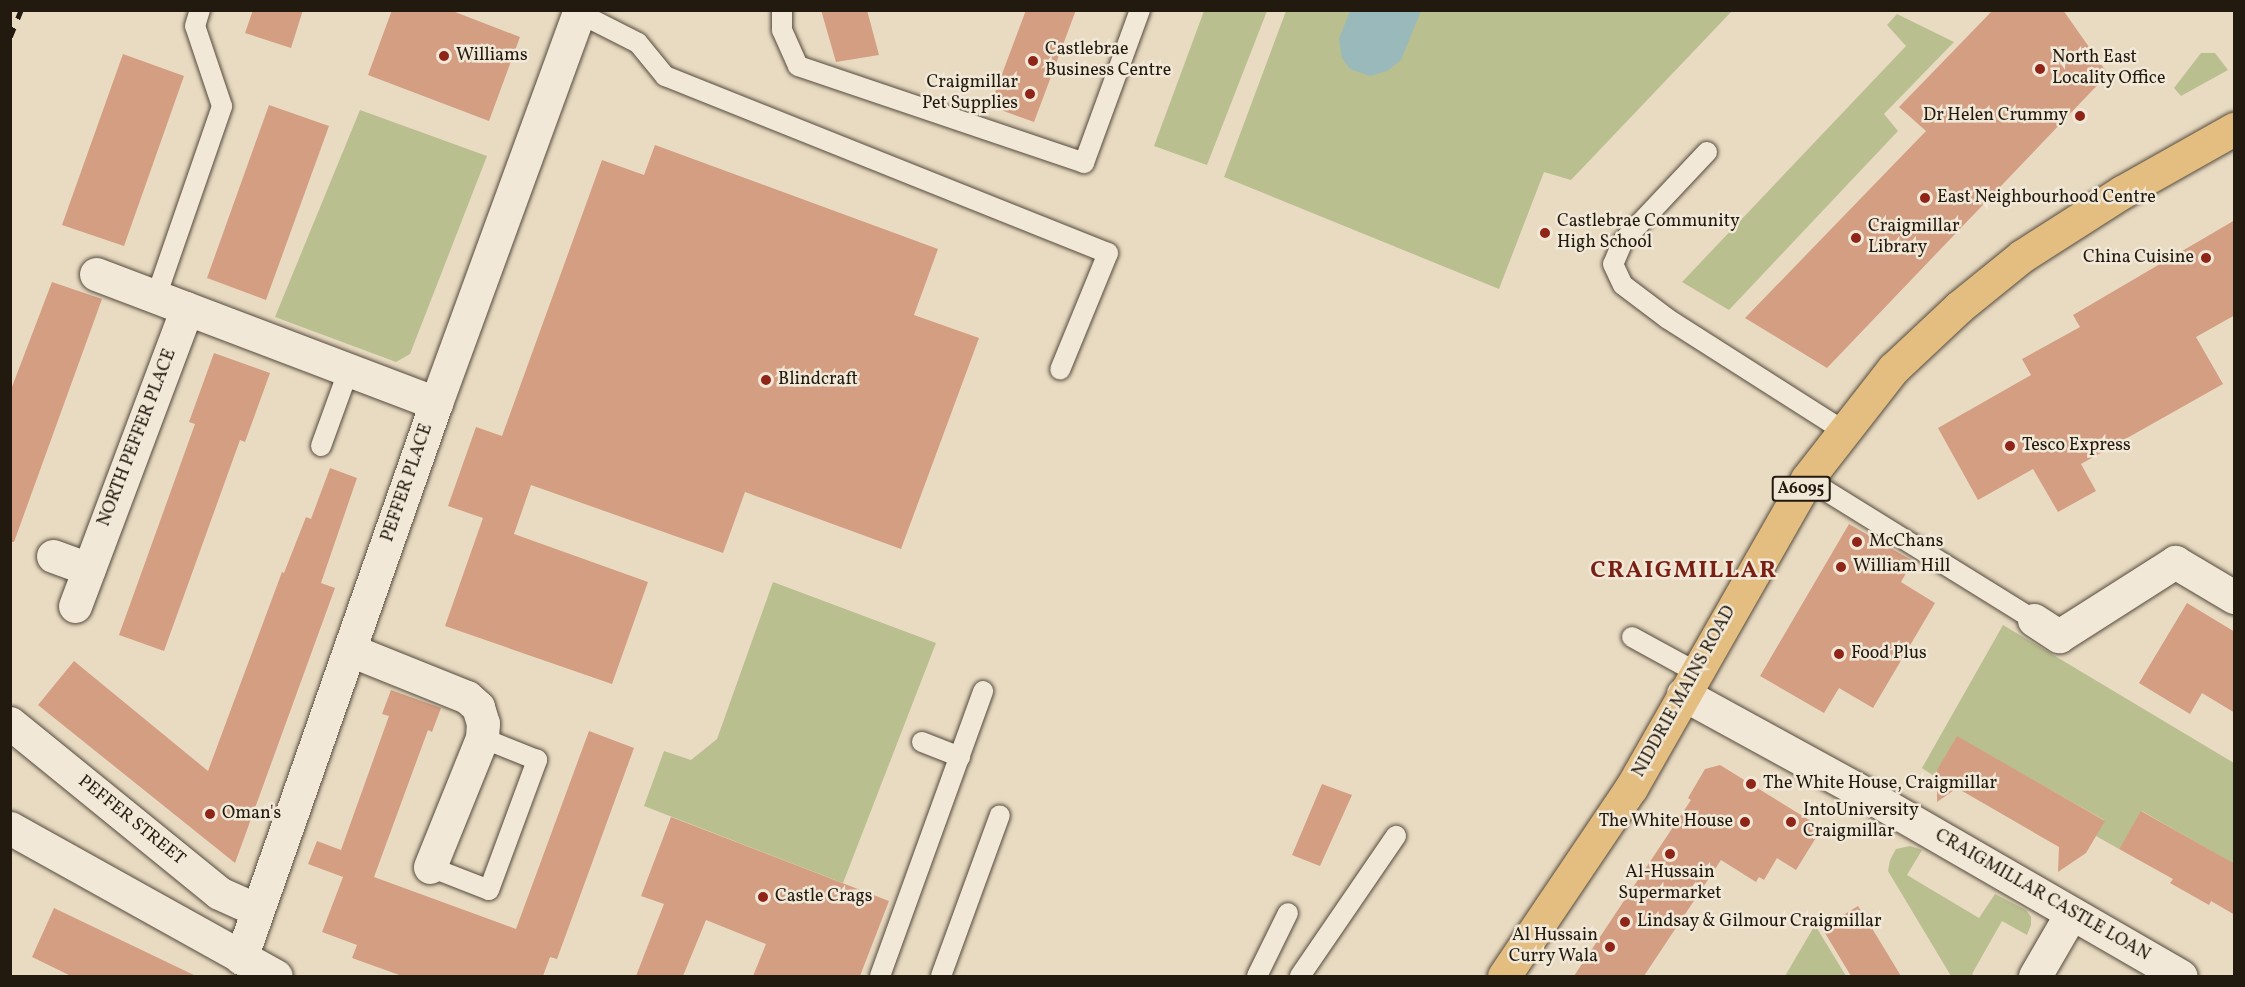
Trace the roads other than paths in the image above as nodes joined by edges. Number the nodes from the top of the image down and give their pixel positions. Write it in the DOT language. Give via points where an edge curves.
graph roads {
  1 [pos="200,10"];
  2 [pos="782,10"];
  3 [pos="1140,10"];
  4 [pos="577,11"];
  5 [pos="2235,129"];
  6 [pos="1707,152"];
  7 [pos="96,274"];
  8 [pos="156,297"];
  9 [pos="187,308"];
  10 [pos="349,369"];
  11 [pos="1060,369"];
  12 [pos="436,403"];
  13 [pos="1844,431"];
  14 [pos="321,446"];
  15 [pos="1807,479"];
  16 [pos="53,556"];
  17 [pos="88,568"];
  18 [pos="2235,597"];
  19 [pos="75,606"];
  20 [pos="2034,621"];
  21 [pos="1632,637"];
  22 [pos="350,650"];
  23 [pos="1690,683"];
  24 [pos="983,691"];
  25 [pos="10,723"];
  26 [pos="482,738"];
  27 [pos="922,742"];
  28 [pos="960,757"];
  29 [pos="1000,815"];
  30 [pos="10,828"];
  31 [pos="1396,836"];
  32 [pos="430,867"];
  33 [pos="257,910"];
  34 [pos="1288,914"];
  35 [pos="2071,914"];
  36 [pos="241,958"];
  37 [pos="276,976"];
  38 [pos="880,976"];
  39 [pos="941,976"];
  40 [pos="1257,976"];
  41 [pos="1300,976"];
  42 [pos="1504,976"];
  43 [pos="2035,976"];
  44 [pos="2181,976"];
  1 -- 8 [label="lane" via="195,26 222,106"];
  2 -- 3 [label="lane" via="782,30 798,66 1084,163"];
  4 -- 11 [label="lane" via="638,43 665,76 1108,253"];
  4 -- 12 [label="street, PEFFER PLACE"];
  5 -- 13 [label="main road, NIDDRIE MAINS ROAD / A6095" via="2122,192 2022,256 1959,307 1893,369"];
  6 -- 13 [label="lane" via="1623,241 1612,264 1623,285 1668,320"];
  7 -- 8 [label="street"];
  8 -- 9 [label="street"];
  9 -- 10 [label="street"];
  9 -- 17 [label="street, NORTH PEFFER PLACE"];
  10 -- 12 [label="street"];
  10 -- 14 [label="lane"];
  12 -- 22 [label="street, PEFFER PLACE"];
  13 -- 15 [label="main road, NIDDRIE MAINS ROAD / A6095"];
  15 -- 20 [label="lane"];
  15 -- 23 [label="main road, NIDDRIE MAINS ROAD / A6095"];
  16 -- 17 [label="street"];
  17 -- 19 [label="street, NORTH PEFFER PLACE"];
  18 -- 20 [label="street" via="2175,562 2059,636"];
  21 -- 23 [label="lane"];
  22 -- 26 [label="street" via="467,697 478,707"];
  22 -- 33 [label="street, PEFFER PLACE"];
  23 -- 35 [label="street, CRAIGMILLAR CASTLE LOAN" via="1855,788"];
  23 -- 42 [label="main road, NIDDRIE MAINS ROAD / A6095" via="1631,788"];
  24 -- 28 [label="lane"];
  25 -- 33 [label="street, PEFFER STREET" via="219,892"];
  26 -- 32 [label="street"];
  26 -- 32 [label="lane" via="537,760 489,890"];
  27 -- 28 [label="lane"];
  28 -- 38 [label="lane"];
  29 -- 39 [label="lane"];
  30 -- 36 [label="street"];
  31 -- 41 [label="lane"];
  33 -- 36 [label="street, PEFFER PLACE"];
  34 -- 40 [label="lane"];
  35 -- 43 [label="street"];
  35 -- 44 [label="street, CRAIGMILLAR CASTLE LOAN"];
  36 -- 37 [label="street"];
}
